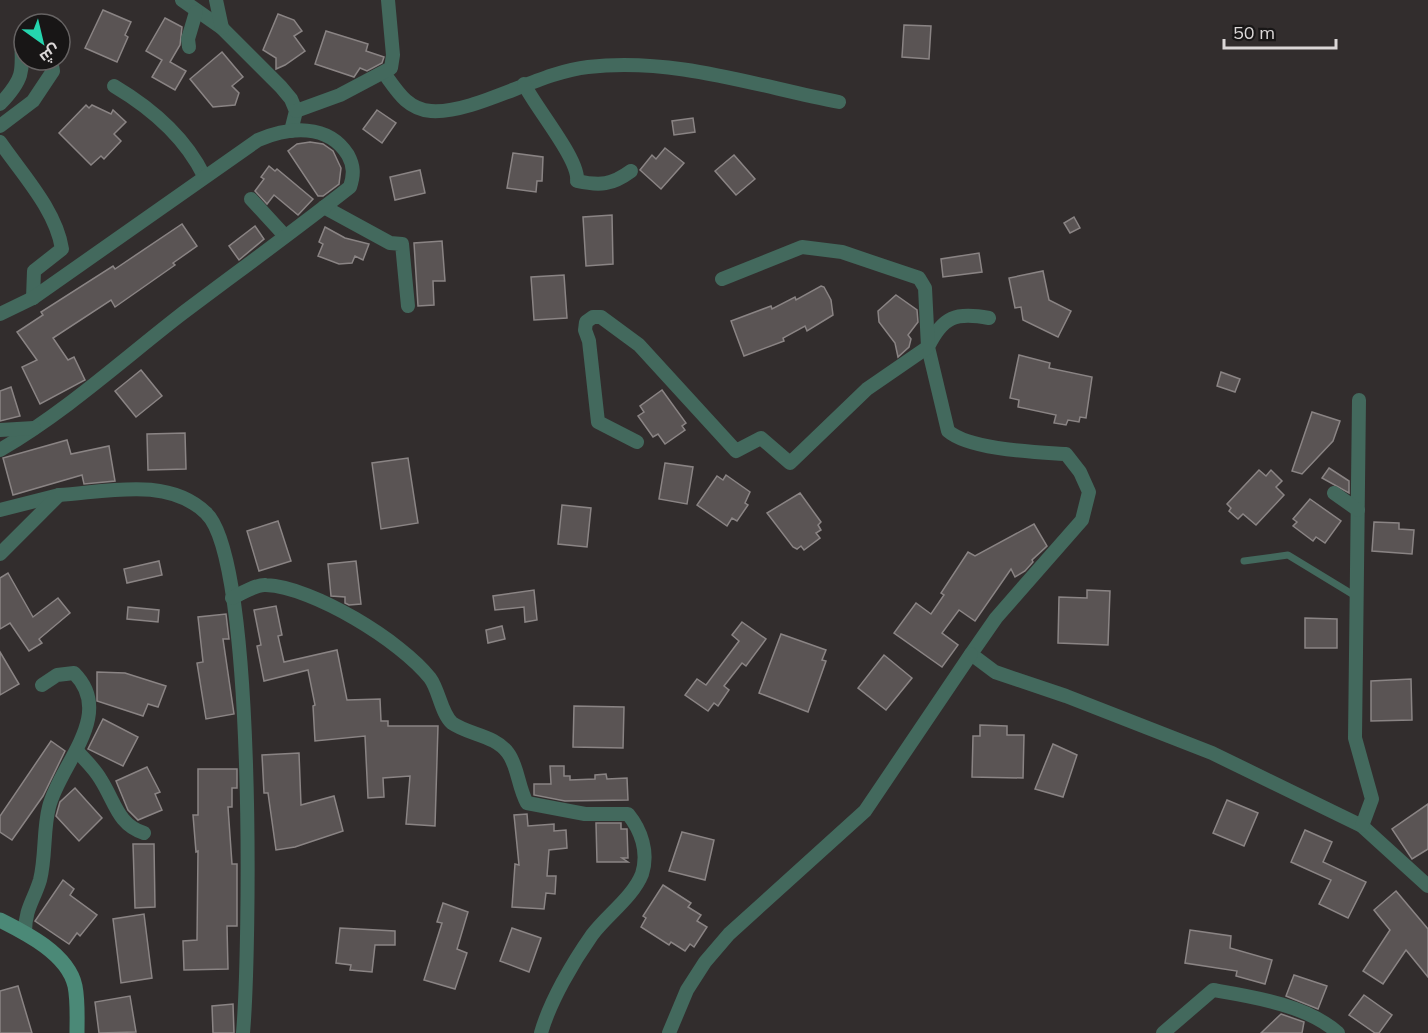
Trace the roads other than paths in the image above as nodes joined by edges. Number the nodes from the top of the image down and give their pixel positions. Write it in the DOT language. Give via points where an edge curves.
graph roads {
  1 [pos="182,0"];
  2 [pos="216,0"];
  3 [pos="388,0"];
  4 [pos="196,12"];
  5 [pos="222,28"];
  6 [pos="189,47"];
  7 [pos="21,72"];
  8 [pos="52,72"];
  9 [pos="384,73"];
  10 [pos="524,84"];
  11 [pos="114,86"];
  12 [pos="839,102"];
  13 [pos="0,104"];
  14 [pos="296,111"];
  15 [pos="0,126"];
  16 [pos="291,131"];
  17 [pos="0,142"];
  18 [pos="631,171"];
  19 [pos="204,176"];
  20 [pos="251,199"];
  21 [pos="324,207"];
  22 [pos="285,236"];
  23 [pos="723,279"];
  24 [pos="33,298"];
  25 [pos="408,306"];
  26 [pos="0,314"];
  27 [pos="989,318"];
  28 [pos="928,348"];
  29 [pos="1359,400"];
  30 [pos="37,428"];
  31 [pos="0,430"];
  32 [pos="637,442"];
  33 [pos="0,450"];
  34 [pos="1334,493"];
  35 [pos="58,495"];
  36 [pos="0,510"];
  37 [pos="1358,510"];
  38 [pos="0,554"];
  39 [pos="1244,561"];
  40 [pos="232,598"];
  41 [pos="1359,599"];
  42 [pos="970,654"];
  43 [pos="42,685"];
  44 [pos="77,751"];
  45 [pos="1362,826"];
  46 [pos="144,833"];
  47 [pos="1428,886"];
  48 [pos="0,920"];
  49 [pos="25,932"];
  50 [pos="1322,1019"];
  51 [pos="77,1033"];
  52 [pos="243,1033"];
  53 [pos="541,1033"];
  54 [pos="669,1033"];
  55 [pos="1163,1033"];
  56 [pos="1319,1033"];
  57 [pos="1338,1033"];
  1 -- 4 [label="street"];
  2 -- 5 [label="street"];
  3 -- 9 [label="street" via="393,55 391,68"];
  4 -- 5 [label="street"];
  4 -- 6 [label="street"];
  5 -- 14 [label="street" via="281,87"];
  7 -- 13 [label="street" via="18,85"];
  8 -- 15 [label="street" via="38,95"];
  9 -- 10 [label="street" via="405,102 432,111 469,104"];
  9 -- 14 [label="street"];
  10 -- 12 [label="street" via="588,66 654,64"];
  10 -- 18 [label="street" via="532,102 574,161 577,181 605,185"];
  11 -- 19 [label="street" via="143,103 168,126"];
  14 -- 16 [label="street"];
  16 -- 19 [label="street" via="258,140"];
  16 -- 21 [label="street" via="317,131 332,137 351,161 354,174 350,187"];
  17 -- 24 [label="street" via="60,236 62,249 34,271"];
  19 -- 24 [label="street"];
  20 -- 22 [label="street"];
  21 -- 22 [label="street"];
  21 -- 25 [label="street" via="390,243 402,244"];
  22 -- 30 [label="street"];
  23 -- 28 [label="street" via="802,247 842,252 897,270 920,278 925,288"];
  24 -- 26 [label="street"];
  27 -- 28 [label="street" via="965,314 945,321"];
  28 -- 32 [label="street" via="867,389 790,463 761,438 736,451 639,345 601,317 593,317 586,322 585,330 598,422"];
  28 -- 42 [label="street" via="948,431 957,438 1066,454 1089,492 1082,520 996,618"];
  29 -- 37 [label="street"];
  30 -- 31 [label="street"];
  30 -- 33 [label="street"];
  34 -- 37 [label="street"];
  35 -- 36 [label="street"];
  35 -- 38 [label="street"];
  35 -- 40 [label="street" via="153,489 186,497 208,514 221,535"];
  37 -- 41 [label="street"];
  39 -- 41 [label="lane" via="1288,555"];
  40 -- 52 [label="street" via="244,711 249,919"];
  40 -- 53 [label="street" via="264,585 334,606 411,659 430,679 451,722 503,747 514,764 527,803 585,814 628,814 639,828 644,846 641,876 593,934 553,1001"];
  41 -- 45 [label="street" via="1355,738 1372,799"];
  42 -- 45 [label="street" via="995,672 1212,753"];
  42 -- 54 [label="street" via="865,811 729,934 705,962 687,990"];
  43 -- 44 [label="street" via="57,675 74,673 85,684 88,722"];
  44 -- 46 [label="street" via="101,779 122,820 131,829"];
  44 -- 49 [label="street" via="49,806 40,881 25,914"];
  45 -- 47 [label="street"];
  48 -- 49 [label="street"];
  49 -- 51 [label="street" via="47,946 75,984"];
  50 -- 55 [label="street" via="1245,995 1213,990"];
  50 -- 56 [label="street"];
  50 -- 57 [label="street"];
}
